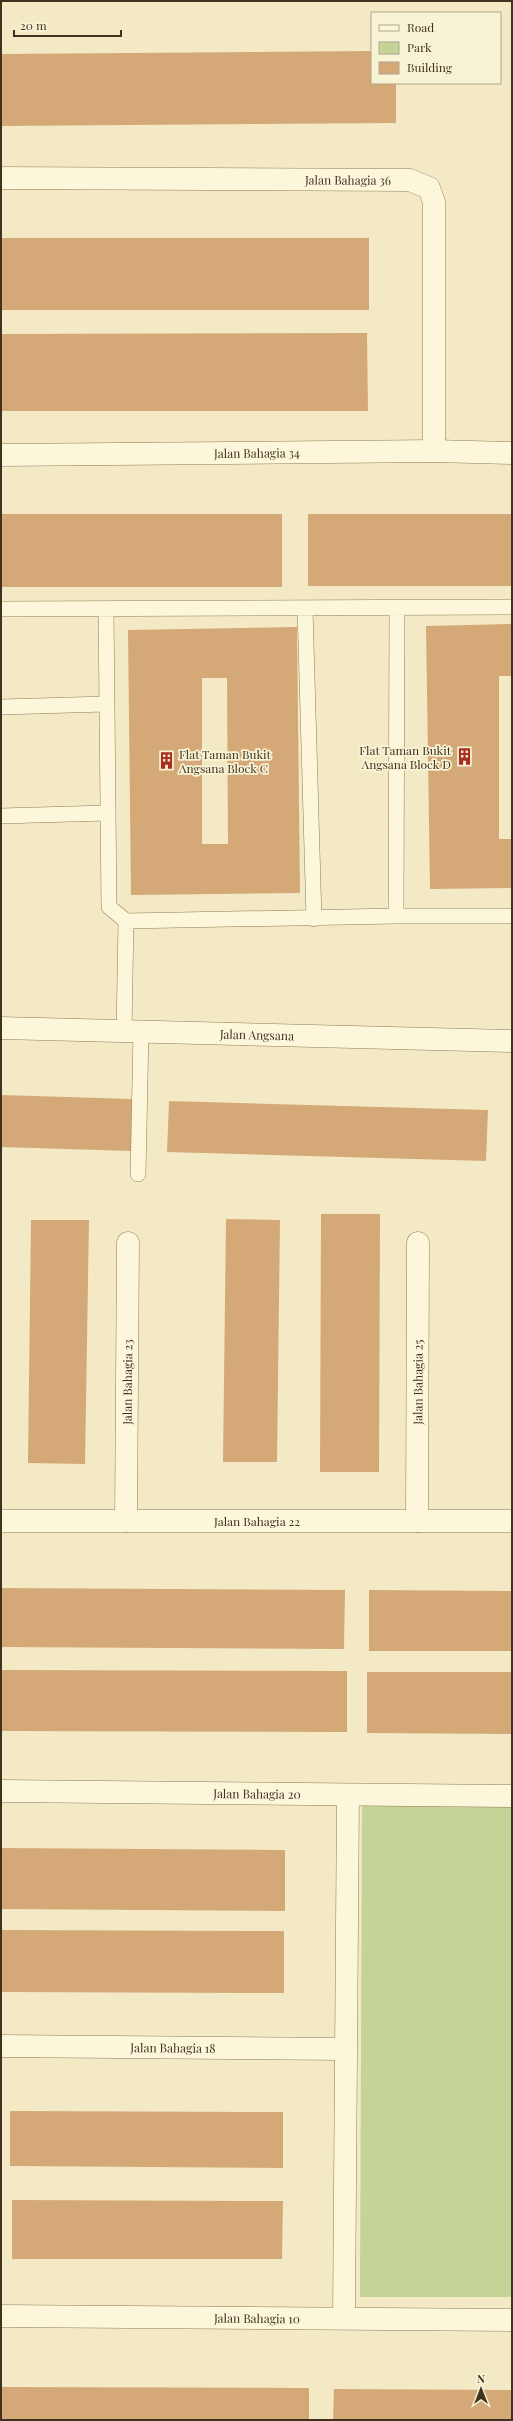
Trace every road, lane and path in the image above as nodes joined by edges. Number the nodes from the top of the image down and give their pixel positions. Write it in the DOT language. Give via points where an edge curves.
graph roads {
  1 [pos="1,178"];
  2 [pos="434,451"];
  3 [pos="512,453"];
  4 [pos="1,455"];
  5 [pos="305,608"];
  6 [pos="512,608"];
  7 [pos="1,609"];
  8 [pos="106,609"];
  9 [pos="397,609"];
  10 [pos="106,704"];
  11 [pos="1,707"];
  12 [pos="107,814"];
  13 [pos="1,816"];
  14 [pos="396,916"];
  15 [pos="512,916"];
  16 [pos="314,919"];
  17 [pos="126,921"];
  18 [pos="1,1028"];
  19 [pos="132,1032"];
  20 [pos="512,1041"];
  21 [pos="138,1174"];
  22 [pos="128,1243"];
  23 [pos="418,1243"];
  24 [pos="1,1521"];
  25 [pos="126,1521"];
  26 [pos="417,1521"];
  27 [pos="512,1521"];
  28 [pos="1,1791"];
  29 [pos="348,1795"];
  30 [pos="512,1796"];
  31 [pos="1,2046"];
  32 [pos="345,2049"];
  33 [pos="1,2316"];
  34 [pos="344,2318"];
  35 [pos="512,2320"];
  1 -- 2 [label="street, Jalan Bahagia 36" via="410,180 428,188 434,202"];
  2 -- 3 [label="street, Jalan Bahagia 34"];
  2 -- 4 [label="street, Jalan Bahagia 34"];
  5 -- 8 [label="lane"];
  5 -- 9 [label="lane"];
  5 -- 16 [label="lane"];
  6 -- 9 [label="lane"];
  7 -- 8 [label="lane"];
  8 -- 10 [label="lane"];
  9 -- 14 [label="lane"];
  10 -- 11 [label="lane"];
  10 -- 12 [label="lane"];
  12 -- 13 [label="lane"];
  12 -- 17 [label="lane" via="109,907"];
  14 -- 15 [label="lane"];
  14 -- 16 [label="lane"];
  16 -- 17 [label="lane"];
  17 -- 19 [label="lane"];
  18 -- 19 [label="street, Jalan Angsana"];
  19 -- 20 [label="street, Jalan Angsana"];
  19 -- 21 [label="lane"];
  22 -- 25 [label="street, Jalan Bahagia 23"];
  23 -- 26 [label="street, Jalan Bahagia 25"];
  24 -- 25 [label="street, Jalan Bahagia 22"];
  25 -- 26 [label="street, Jalan Bahagia 22"];
  26 -- 27 [label="street, Jalan Bahagia 22"];
  28 -- 29 [label="street, Jalan Bahagia 20"];
  29 -- 30 [label="street, Jalan Bahagia 20"];
  29 -- 32 [label="street"];
  31 -- 32 [label="street, Jalan Bahagia 18"];
  32 -- 34 [label="street"];
  33 -- 34 [label="street, Jalan Bahagia 10"];
  34 -- 35 [label="street, Jalan Bahagia 10"];
}
